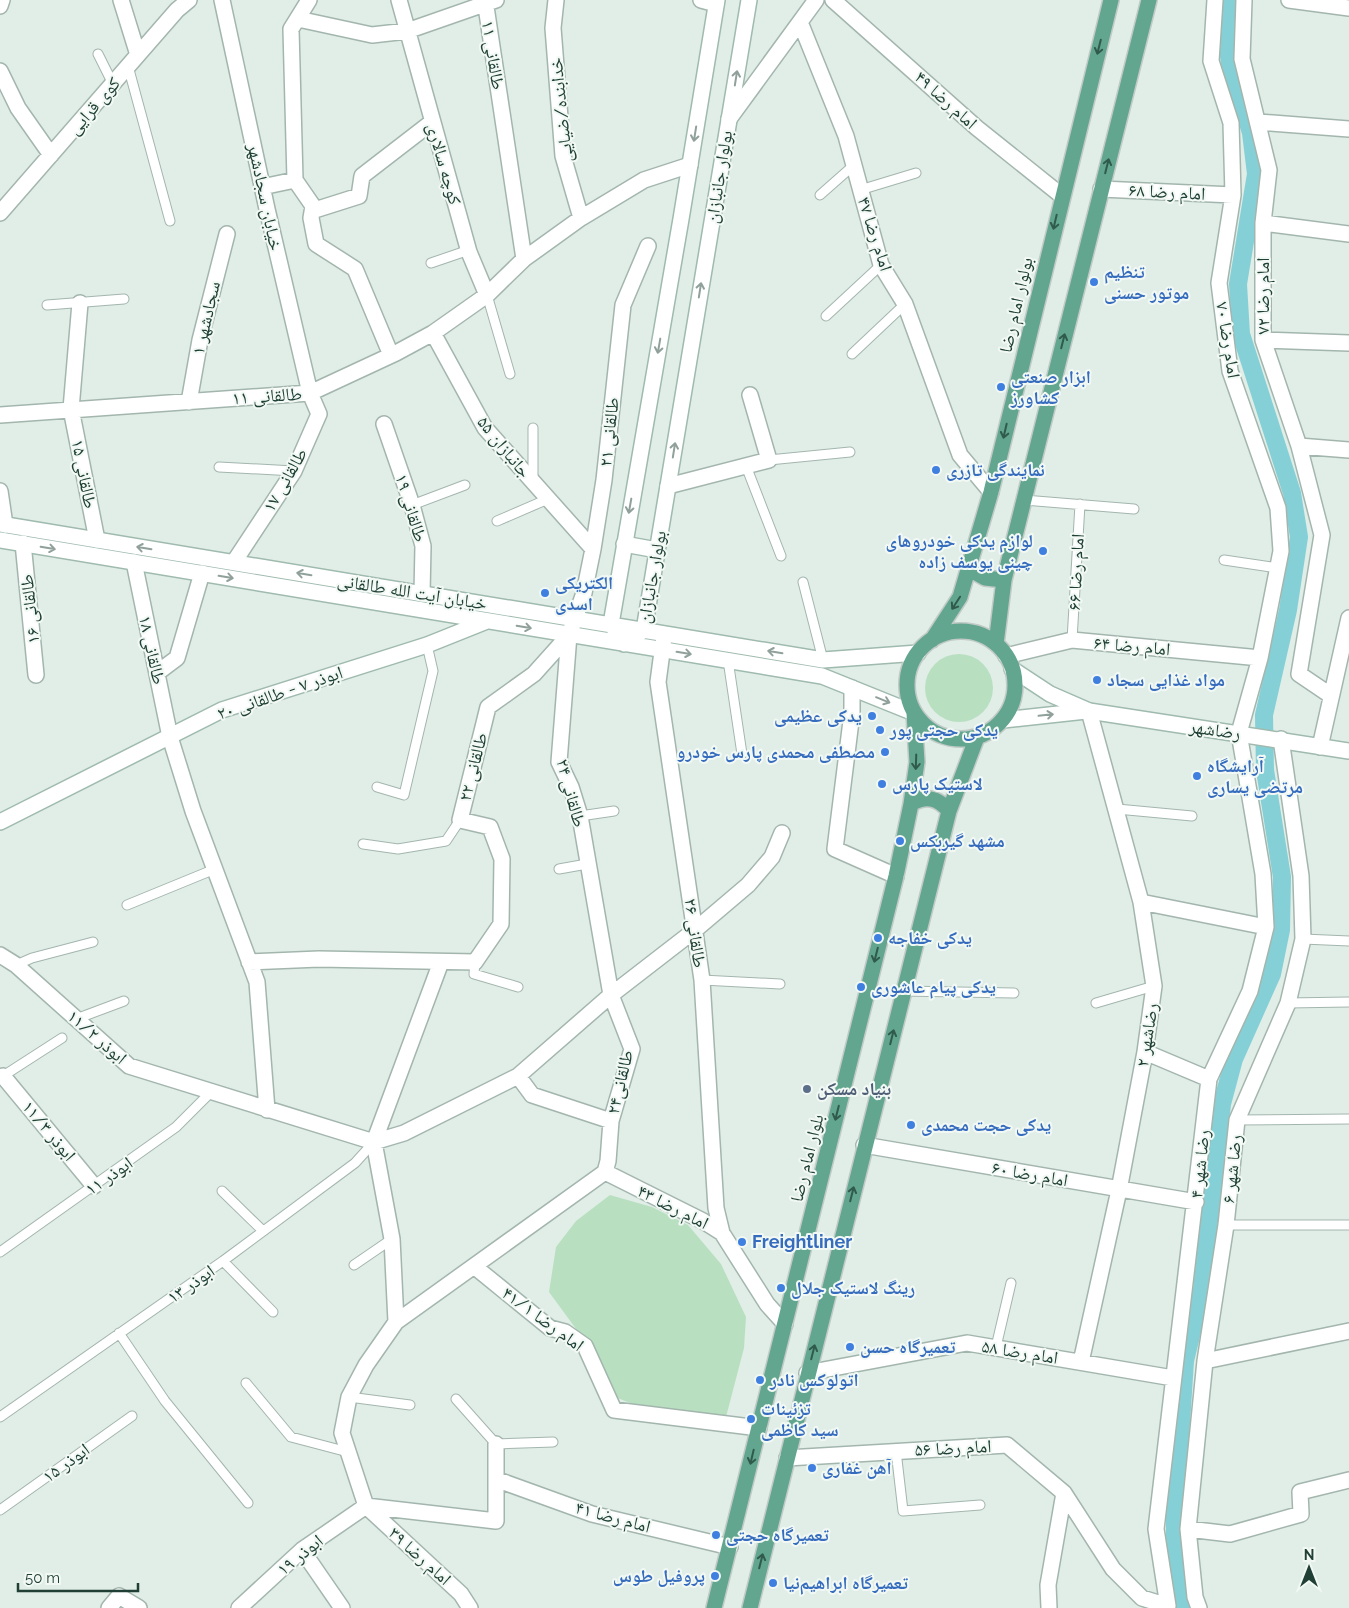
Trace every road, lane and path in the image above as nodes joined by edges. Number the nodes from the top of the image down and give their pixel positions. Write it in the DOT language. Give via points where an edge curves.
graph roads {
  1 [pos="2,0"];
  2 [pos="121,0"];
  3 [pos="189,0"];
  4 [pos="222,0"];
  5 [pos="309,0"];
  6 [pos="399,0"];
  7 [pos="556,0"];
  8 [pos="701,0"];
  9 [pos="749,0"];
  10 [pos="816,0"];
  11 [pos="833,0"];
  12 [pos="1111,0"];
  13 [pos="1149,0"];
  14 [pos="1215,0"];
  15 [pos="1244,0"];
  16 [pos="1289,0"];
  17 [pos="488,1"];
  18 [pos="717,2"];
  19 [pos="175,5"];
  20 [pos="0,6"];
  21 [pos="1349,8"];
  22 [pos="298,19"];
  23 [pos="800,22"];
  24 [pos="407,31"];
  25 [pos="98,54"];
  26 [pos="133,61"];
  27 [pos="0,72"];
  28 [pos="113,84"];
  29 [pos="729,119"];
  30 [pos="432,122"];
  31 [pos="1259,122"];
  32 [pos="1349,129"];
  33 [pos="51,155"];
  34 [pos="690,165"];
  35 [pos="854,165"];
  36 [pos="916,173"];
  37 [pos="295,180"];
  38 [pos="262,187"];
  39 [pos="1101,189"];
  40 [pos="860,190"];
  41 [pos="820,195"];
  42 [pos="1233,195"];
  43 [pos="1062,196"];
  44 [pos="313,206"];
  45 [pos="0,213"];
  46 [pos="581,218"];
  47 [pos="170,220"];
  48 [pos="1263,223"];
  49 [pos="227,234"];
  50 [pos="1349,234"];
  51 [pos="648,246"];
  52 [pos="469,250"];
  53 [pos="524,258"];
  54 [pos="431,263"];
  55 [pos="881,266"];
  56 [pos="487,295"];
  57 [pos="124,299"];
  58 [pos="80,303"];
  59 [pos="47,304"];
  60 [pos="905,304"];
  61 [pos="826,316"];
  62 [pos="433,333"];
  63 [pos="1263,340"];
  64 [pos="1349,344"];
  65 [pos="852,354"];
  66 [pos="391,355"];
  67 [pos="510,374"];
  68 [pos="310,393"];
  69 [pos="750,396"];
  70 [pos="189,402"];
  71 [pos="71,409"];
  72 [pos="0,415"];
  73 [pos="384,424"];
  74 [pos="533,428"];
  75 [pos="1299,446"];
  76 [pos="1349,450"];
  77 [pos="850,452"];
  78 [pos="769,460"];
  79 [pos="746,466"];
  80 [pos="219,467"];
  81 [pos="294,472"];
  82 [pos="533,482"];
  83 [pos="465,485"];
  84 [pos="668,486"];
  85 [pos="0,491"];
  86 [pos="991,492"];
  87 [pos="548,499"];
  88 [pos="1024,500"];
  89 [pos="1080,504"];
  90 [pos="412,505"];
  91 [pos="1134,509"];
  92 [pos="497,521"];
  93 [pos="2,524"];
  94 [pos="0,540"];
  95 [pos="97,540"];
  96 [pos="23,544"];
  97 [pos="624,544"];
  98 [pos="593,548"];
  99 [pos="657,550"];
  100 [pos="781,556"];
  101 [pos="1224,560"];
  102 [pos="134,562"];
  103 [pos="234,562"];
  104 [pos="1278,568"];
  105 [pos="969,569"];
  106 [pos="202,573"];
  107 [pos="1004,580"];
  108 [pos="803,582"];
  109 [pos="422,594"];
  110 [pos="513,608"];
  111 [pos="1349,618"];
  112 [pos="576,620"];
  113 [pos="489,621"];
  114 [pos="611,624"];
  115 [pos="644,630"];
  116 [pos="665,634"];
  117 [pos="569,635"];
  118 [pos="932,640"];
  119 [pos="1072,640"];
  120 [pos="624,644"];
  121 [pos="427,645"];
  122 [pos="662,649"];
  123 [pos="1001,650"];
  124 [pos="918,653"];
  125 [pos="1260,658"];
  126 [pos="728,660"];
  127 [pos="823,660"];
  128 [pos="1012,670"];
  129 [pos="157,674"];
  130 [pos="36,675"];
  131 [pos="852,688"];
  132 [pos="1330,695"];
  133 [pos="1086,709"];
  134 [pos="914,713"];
  135 [pos="1002,720"];
  136 [pos="1239,733"];
  137 [pos="170,737"];
  138 [pos="977,737"];
  139 [pos="1280,739"];
  140 [pos="1320,747"];
  141 [pos="1349,751"];
  142 [pos="742,754"];
  143 [pos="377,787"];
  144 [pos="912,804"];
  145 [pos="1117,809"];
  146 [pos="614,811"];
  147 [pos="949,811"];
  148 [pos="580,816"];
  149 [pos="1192,816"];
  150 [pos="460,820"];
  151 [pos="0,822"];
  152 [pos="782,833"];
  153 [pos="363,844"];
  154 [pos="587,864"];
  155 [pos="215,869"];
  156 [pos="559,869"];
  157 [pos="896,876"];
  158 [pos="1141,902"];
  159 [pos="127,905"];
  160 [pos="1266,927"];
  161 [pos="695,930"];
  162 [pos="1303,939"];
  163 [pos="1349,941"];
  164 [pos="93,942"];
  165 [pos="0,955"];
  166 [pos="249,962"];
  167 [pos="441,962"];
  168 [pos="475,962"];
  169 [pos="16,965"];
  170 [pos="702,980"];
  171 [pos="780,984"];
  172 [pos="518,986"];
  173 [pos="1154,986"];
  174 [pos="903,990"];
  175 [pos="1014,994"];
  176 [pos="611,995"];
  177 [pos="124,1001"];
  178 [pos="1349,1002"];
  179 [pos="1096,1003"];
  180 [pos="1288,1003"];
  181 [pos="76,1019"];
  182 [pos="62,1038"];
  183 [pos="1145,1052"];
  184 [pos="3,1076"];
  185 [pos="518,1076"];
  186 [pos="1209,1078"];
  187 [pos="211,1092"];
  188 [pos="267,1110"];
  189 [pos="1349,1118"];
  190 [pos="1237,1120"];
  191 [pos="611,1121"];
  192 [pos="374,1142"];
  193 [pos="864,1145"];
  194 [pos="605,1172"];
  195 [pos="94,1186"];
  196 [pos="1119,1190"];
  197 [pos="222,1192"];
  198 [pos="1196,1202"];
  199 [pos="1349,1224"];
  200 [pos="1226,1225"];
  201 [pos="263,1231"];
  202 [pos="722,1234"];
  203 [pos="392,1239"];
  204 [pos="0,1252"];
  205 [pos="223,1261"];
  206 [pos="354,1265"];
  207 [pos="475,1267"];
  208 [pos="1011,1283"];
  209 [pos="273,1312"];
  210 [pos="396,1322"];
  211 [pos="785,1324"];
  212 [pos="1349,1331"];
  213 [pos="119,1333"];
  214 [pos="996,1347"];
  215 [pos="1205,1361"];
  216 [pos="1081,1362"];
  217 [pos="808,1373"];
  218 [pos="1174,1378"];
  219 [pos="246,1383"];
  220 [pos="349,1397"];
  221 [pos="456,1399"];
  222 [pos="410,1405"];
  223 [pos="132,1416"];
  224 [pos="0,1417"];
  225 [pos="758,1428"];
  226 [pos="553,1442"];
  227 [pos="496,1444"];
  228 [pos="896,1451"];
  229 [pos="348,1452"];
  230 [pos="787,1458"];
  231 [pos="498,1480"];
  232 [pos="1349,1480"];
  233 [pos="1064,1493"];
  234 [pos="248,1503"];
  235 [pos="980,1505"];
  236 [pos="366,1506"];
  237 [pos="0,1510"];
  238 [pos="1188,1529"];
  239 [pos="730,1547"];
  240 [pos="302,1550"];
  241 [pos="1168,1606"];
  242 [pos="109,1608"];
  243 [pos="139,1608"];
  244 [pos="239,1608"];
  245 [pos="342,1608"];
  246 [pos="470,1608"];
  247 [pos="714,1608"];
  248 [pos="750,1608"];
  249 [pos="1049,1608"];
  250 [pos="1200,1608"];
  1 -- 20 [label="street"];
  2 -- 26 [label="street"];
  3 -- 19 [label="street, کوی قرایی"];
  4 -- 38 [label="street, خیابان سجادشهر"];
  5 -- 22 [label="street"];
  6 -- 24 [label="street, کوچه سالاری"];
  7 -- 46 [label="street, خدابنده/ضیایی" via="553,28 563,156"];
  8 -- 18 [label="street"];
  29 -- 9 [label="street, بولوار جانبازان, one-way"];
  10 -- 23 [label="street"];
  11 -- 43 [label="street, امام رضا ۴۹" via="977,128"];
  12 -- 43 [label="main road, بولوار امام رضا, one-way"];
  39 -- 13 [label="main road, one-way"];
  14 -- 42 [label="street, امام رضا ۷۰" via="1210,61 1231,123"];
  15 -- 31 [label="street, امام رضا ۷۲" via="1242,59"];
  16 -- 21 [label="street"];
  17 -- 24 [label="street"];
  17 -- 53 [label="street, طالقانی ۱۱"];
  18 -- 34 [label="street, بولوار جانبازان, one-way"];
  19 -- 26 [label="street, کوی قرایی"];
  22 -- 24 [label="street" via="372,34"];
  22 -- 37 [label="street" via="291,30"];
  23 -- 29 [label="street"];
  23 -- 35 [label="street, امام رضا ۴۷" via="846,136"];
  24 -- 30 [label="street, کوچه سالاری"];
  25 -- 28 [label="lane"];
  26 -- 28 [label="street, کوی قرایی"];
  26 -- 47 [label="lane"];
  27 -- 33 [label="street" via="18,108"];
  28 -- 33 [label="street, کوی قرایی"];
  84 -- 29 [label="street, بولوار جانبازان, one-way"];
  30 -- 44 [label="street" via="362,176 359,196 318,209"];
  30 -- 52 [label="street, کوچه سالاری"];
  31 -- 32 [label="street"];
  31 -- 48 [label="street, امام رضا ۷۲" via="1269,170"];
  33 -- 45 [label="street, کوی قرایی"];
  34 -- 46 [label="street, طالقانی ۱۱" via="644,180"];
  34 -- 97 [label="street, بولوار جانبازان, one-way"];
  35 -- 40 [label="street, امام رضا ۴۷"];
  35 -- 41 [label="lane"];
  36 -- 40 [label="lane"];
  37 -- 38 [label="street"];
  37 -- 44 [label="street"];
  38 -- 68 [label="street, خیابان سجادشهر"];
  39 -- 42 [label="street, امام رضا ۶۸"];
  88 -- 39 [label="main road, one-way"];
  40 -- 55 [label="street, امام رضا ۴۷"];
  42 -- 104 [label="street, امام رضا ۷۰" via="1219,283 1227,351 1230,371 1278,508 1281,551"];
  43 -- 86 [label="main road, بولوار امام رضا, one-way"];
  44 -- 66 [label="street" via="311,218 316,244 356,269"];
  46 -- 53 [label="street, طالقانی ۱۱"];
  48 -- 50 [label="street"];
  48 -- 63 [label="street, امام رضا ۷۲"];
  49 -- 70 [label="street, سجادشهر ۱" via="200,340"];
  51 -- 98 [label="street, طالقانی ۲۱" via="623,305 604,480"];
  52 -- 54 [label="lane"];
  52 -- 56 [label="street, کوچه سالاری"];
  53 -- 56 [label="street, طالقانی ۱۱"];
  55 -- 60 [label="street, امام رضا ۴۷"];
  55 -- 61 [label="lane"];
  56 -- 62 [label="street, طالقانی ۱۱"];
  56 -- 67 [label="lane"];
  57 -- 58 [label="lane"];
  58 -- 59 [label="lane"];
  58 -- 71 [label="street, طالقانی ۱۵"];
  60 -- 65 [label="lane"];
  60 -- 86 [label="street, امام رضا ۴۷" via="960,455"];
  62 -- 66 [label="street, طالقانی ۱۱"];
  62 -- 82 [label="street, جانبازان ۵۵" via="485,428"];
  63 -- 64 [label="street"];
  63 -- 75 [label="street, امام رضا ۷۲"];
  66 -- 68 [label="street, طالقانی ۱۱"];
  68 -- 70 [label="street, طالقانی ۱۱"];
  68 -- 81 [label="street, طالقانی ۱۷" via="319,414"];
  69 -- 78 [label="street"];
  70 -- 71 [label="street, طالقانی ۱۱"];
  71 -- 72 [label="street, طالقانی ۱۱"];
  71 -- 95 [label="street, طالقانی ۱۵"];
  73 -- 90 [label="street, طالقانی ۱۹"];
  74 -- 82 [label="lane"];
  75 -- 76 [label="street"];
  75 -- 132 [label="street, امام رضا ۷۲" via="1322,535 1299,674"];
  77 -- 78 [label="lane"];
  78 -- 79 [label="street"];
  79 -- 84 [label="street"];
  79 -- 100 [label="lane"];
  80 -- 81 [label="lane"];
  81 -- 103 [label="street, طالقانی ۱۷"];
  82 -- 87 [label="street, جانبازان ۵۵"];
  83 -- 90 [label="lane"];
  84 -- 99 [label="street, بولوار جانبازان"];
  85 -- 93 [label="street"];
  86 -- 105 [label="main road, بولوار امام رضا"];
  87 -- 92 [label="lane"];
  87 -- 98 [label="street, جانبازان ۵۵"];
  88 -- 89 [label="lane"];
  88 -- 107 [label="main road"];
  89 -- 91 [label="lane"];
  89 -- 119 [label="lane, امام رضا ۶۶"];
  90 -- 109 [label="street, طالقانی ۱۹" via="423,546"];
  93 -- 95 [label="street, خیابان آیت الله طالقانی"];
  94 -- 96 [label="street, خیابان آیت الله طالقانی"];
  103 -- 95 [label="street, خیابان آیت الله طالقانی, one-way"];
  96 -- 102 [label="street, خیابان آیت الله طالقانی, one-way"];
  96 -- 130 [label="street, طالقانی ۱۶"];
  97 -- 99 [label="street"];
  97 -- 114 [label="street, بولوار جانبازان"];
  98 -- 112 [label="street, طالقانی ۲۱"];
  99 -- 115 [label="street, بولوار جانبازان"];
  101 -- 104 [label="lane"];
  102 -- 106 [label="street, خیابان آیت الله طالقانی"];
  102 -- 129 [label="street, طالقانی ۱۸"];
  109 -- 103 [label="street, خیابان آیت الله طالقانی, one-way"];
  104 -- 125 [label="street, امام رضا ۷۰"];
  105 -- 107 [label="main road" via="984,578"];
  105 -- 118 [label="main road, بولوار امام رضا, one-way" via="960,597"];
  106 -- 113 [label="street, خیابان آیت الله طالقانی, one-way"];
  106 -- 129 [label="street" via="177,658"];
  107 -- 123 [label="main road"];
  108 -- 127 [label="lane"];
  109 -- 110 [label="street, خیابان آیت الله طالقانی"];
  110 -- 112 [label="street, خیابان آیت الله طالقانی"];
  110 -- 113 [label="street, ابوذر ۷ - طالقانی ۲۰"];
  111 -- 132 [label="street"];
  112 -- 114 [label="street, خیابان آیت الله طالقانی"];
  112 -- 117 [label="street, طالقانی ۲۴"];
  113 -- 117 [label="street, خیابان آیت الله طالقانی, one-way"];
  113 -- 121 [label="street, ابوذر ۷ - طالقانی ۲۰"];
  114 -- 115 [label="street, خیابان آیت الله طالقانی"];
  114 -- 120 [label="street, بولوار جانبازان"];
  115 -- 116 [label="street, خیابان آیت الله طالقانی"];
  115 -- 120 [label="street, بولوار جانبازان"];
  116 -- 122 [label="street, طالقانی ۲۶"];
  127 -- 116 [label="street, خیابان آیت الله طالقانی, one-way"];
  117 -- 120 [label="street, خیابان آیت الله طالقانی"];
  117 -- 148 [label="street, طالقانی ۲۴" via="559,762"];
  117 -- 150 [label="street, طالقانی ۲۲" via="534,674 488,708"];
  118 -- 123 [label="main road" via="958,632 978,635"];
  118 -- 124 [label="main road"];
  119 -- 123 [label="street, امام رضا ۶۴"];
  119 -- 125 [label="street, امام رضا ۶۴"];
  120 -- 122 [label="street, خیابان آیت الله طالقانی"];
  121 -- 137 [label="street, ابوذر ۷ - طالقانی ۲۰" via="222,710"];
  121 -- 143 [label="lane" via="433,671 404,795"];
  122 -- 126 [label="street, خیابان آیت الله طالقانی, one-way"];
  122 -- 161 [label="street, طالقانی ۲۶" via="658,682"];
  123 -- 128 [label="main road"];
  124 -- 127 [label="street, خیابان آیت الله طالقانی"];
  124 -- 134 [label="main road" via="908,676 909,701"];
  125 -- 136 [label="street, امام رضا ۷۰"];
  126 -- 131 [label="street, خیابان آیت الله طالقانی" via="822,676"];
  126 -- 142 [label="lane"];
  128 -- 133 [label="street" via="1050,694"];
  128 -- 135 [label="main road" via="1015,687 1011,704"];
  129 -- 137 [label="street, طالقانی ۱۸"];
  131 -- 134 [label="street, خیابان آیت الله طالقانی, one-way"];
  131 -- 157 [label="street" via="852,713 835,849"];
  132 -- 140 [label="street"];
  135 -- 133 [label="street, one-way"];
  133 -- 136 [label="street, رضاشهر"];
  133 -- 145 [label="street, رضاشهر ۲"];
  134 -- 138 [label="main road" via="926,727 942,736 959,739"];
  134 -- 144 [label="main road, بلوار امام رضا, one-way" via="916,762"];
  135 -- 138 [label="main road"];
  136 -- 139 [label="street, رضاشهر"];
  136 -- 160 [label="street, رضا شهر ۴" via="1263,874"];
  137 -- 151 [label="street, ابوذر ۷ - طالقانی ۲۰"];
  137 -- 155 [label="street, طالقانی ۱۸"];
  138 -- 147 [label="main road"];
  139 -- 140 [label="street, رضاشهر"];
  139 -- 162 [label="street, رضا شهر ۶" via="1301,876"];
  140 -- 141 [label="street, رضاشهر"];
  144 -- 147 [label="main road" via="925,798 932,799"];
  144 -- 157 [label="main road, بلوار امام رضا"];
  145 -- 149 [label="lane"];
  145 -- 158 [label="street, رضاشهر ۲"];
  146 -- 148 [label="lane"];
  147 -- 174 [label="main road"];
  148 -- 154 [label="street, طالقانی ۲۴"];
  150 -- 153 [label="lane" via="446,841 398,849"];
  150 -- 168 [label="street, طالقانی ۲۲" via="490,826 502,859 501,924"];
  152 -- 161 [label="street" via="772,857 760,873"];
  154 -- 156 [label="lane"];
  154 -- 176 [label="street, طالقانی ۲۴"];
  155 -- 159 [label="lane"];
  155 -- 166 [label="street, طالقانی ۱۸"];
  157 -- 211 [label="main road, بلوار امام رضا, one-way"];
  158 -- 160 [label="street"];
  158 -- 173 [label="street, رضاشهر ۲"];
  160 -- 186 [label="street, رضا شهر ۴" via="1250,991"];
  161 -- 170 [label="street, طالقانی ۲۶"];
  161 -- 176 [label="street"];
  162 -- 163 [label="lane"];
  162 -- 180 [label="street, رضا شهر ۶"];
  164 -- 169 [label="lane"];
  165 -- 169 [label="street, ابوذر ۱۱/۲"];
  166 -- 167 [label="street"];
  166 -- 188 [label="street, طالقانی ۱۸" via="257,982"];
  167 -- 168 [label="street"];
  167 -- 192 [label="street"];
  168 -- 172 [label="lane" via="474,974"];
  169 -- 181 [label="street, ابوذر ۱۱/۲"];
  170 -- 171 [label="lane"];
  170 -- 202 [label="street, طالقانی ۲۶" via="716,1208"];
  173 -- 179 [label="lane"];
  173 -- 183 [label="street, رضاشهر ۲"];
  174 -- 175 [label="lane"];
  193 -- 174 [label="main road, one-way"];
  176 -- 185 [label="street"];
  176 -- 191 [label="street, طالقانی۲۴" via="632,1049"];
  177 -- 181 [label="lane"];
  178 -- 180 [label="lane"];
  180 -- 190 [label="street, رضا شهر ۶"];
  181 -- 187 [label="street, ابوذر ۱۱/۲" via="129,1066"];
  182 -- 184 [label="lane"];
  183 -- 186 [label="street"];
  183 -- 196 [label="street, رضاشهر ۲"];
  184 -- 195 [label="street, ابوذر ۱۱/۳"];
  185 -- 191 [label="street" via="532,1095"];
  185 -- 192 [label="street" via="404,1133"];
  186 -- 198 [label="street, رضا شهر ۴"];
  187 -- 188 [label="street, ابوذر ۱۱/۲"];
  187 -- 195 [label="lane, ابوذر ۱۱" via="176,1127"];
  188 -- 192 [label="street, ابوذر ۱۱/۲"];
  189 -- 190 [label="lane"];
  190 -- 200 [label="street, رضا شهر ۶"];
  191 -- 194 [label="street, طالقانی۲۴"];
  192 -- 201 [label="lane, ابوذر ۱۳" via="355,1163"];
  192 -- 203 [label="street"];
  193 -- 196 [label="street, امام رضا ۶۰"];
  217 -- 193 [label="main road, one-way"];
  194 -- 202 [label="street, امام رضا ۴۳" via="703,1221"];
  194 -- 207 [label="street"];
  195 -- 204 [label="lane, ابوذر ۱۱"];
  196 -- 198 [label="street, امام رضا ۶۰"];
  196 -- 216 [label="street, رضاشهر ۲"];
  197 -- 201 [label="lane"];
  198 -- 218 [label="street, رضا شهر ۴"];
  199 -- 200 [label="lane"];
  200 -- 215 [label="street, رضا شهر ۶"];
  201 -- 205 [label="lane, ابوذر ۱۳"];
  202 -- 211 [label="street, امام رضا ۴۳" via="767,1304"];
  203 -- 206 [label="lane"];
  203 -- 210 [label="street"];
  205 -- 209 [label="lane"];
  205 -- 213 [label="lane, ابوذر ۱۳"];
  207 -- 210 [label="street"];
  207 -- 225 [label="street, امام رضا ۴۱/۱" via="550,1328 565,1332 585,1346 614,1410"];
  208 -- 214 [label="lane"];
  210 -- 220 [label="street" via="366,1365"];
  211 -- 225 [label="main road, بلوار امام رضا"];
  212 -- 215 [label="street"];
  213 -- 224 [label="lane, ابوذر ۱۳"];
  213 -- 234 [label="lane" via="165,1401"];
  214 -- 216 [label="street, امام رضا ۵۸"];
  214 -- 217 [label="street, امام رضا ۵۸" via="967,1343"];
  215 -- 238 [label="street, رضا شهر ۶"];
  216 -- 218 [label="street, امام رضا ۵۸"];
  217 -- 230 [label="main road"];
  218 -- 241 [label="street, رضا شهر ۴" via="1156,1529"];
  219 -- 229 [label="lane" via="291,1437"];
  220 -- 222 [label="lane"];
  220 -- 229 [label="street" via="342,1432"];
  221 -- 227 [label="lane"];
  223 -- 237 [label="lane, ابوذر ۱۵"];
  225 -- 239 [label="main road, بلوار امام رضا, one-way"];
  226 -- 227 [label="lane"];
  227 -- 231 [label="street"];
  228 -- 230 [label="street, امام رضا ۵۶"];
  228 -- 233 [label="street, امام رضا ۵۶" via="1007,1445"];
  228 -- 235 [label="lane" via="903,1511"];
  229 -- 236 [label="street"];
  248 -- 230 [label="main road, one-way"];
  231 -- 236 [label="street" via="496,1520"];
  231 -- 239 [label="street, امام رضا ۴۱" via="592,1514"];
  232 -- 238 [label="street" via="1300,1492 1301,1514 1230,1534"];
  233 -- 241 [label="street, امام رضا ۵۶" via="1113,1569 1142,1598"];
  233 -- 249 [label="street" via="1048,1585"];
  236 -- 240 [label="street, ابوذر ۱۹"];
  236 -- 246 [label="street, امام رضا ۳۹" via="461,1594"];
  238 -- 250 [label="street, رضا شهر ۶" via="1195,1597"];
  239 -- 247 [label="main road, بلوار امام رضا"];
  240 -- 244 [label="street, ابوذر ۱۹"];
  240 -- 245 [label="street"];
  242 -- 243 [label="street" via="119,1596"];
}
